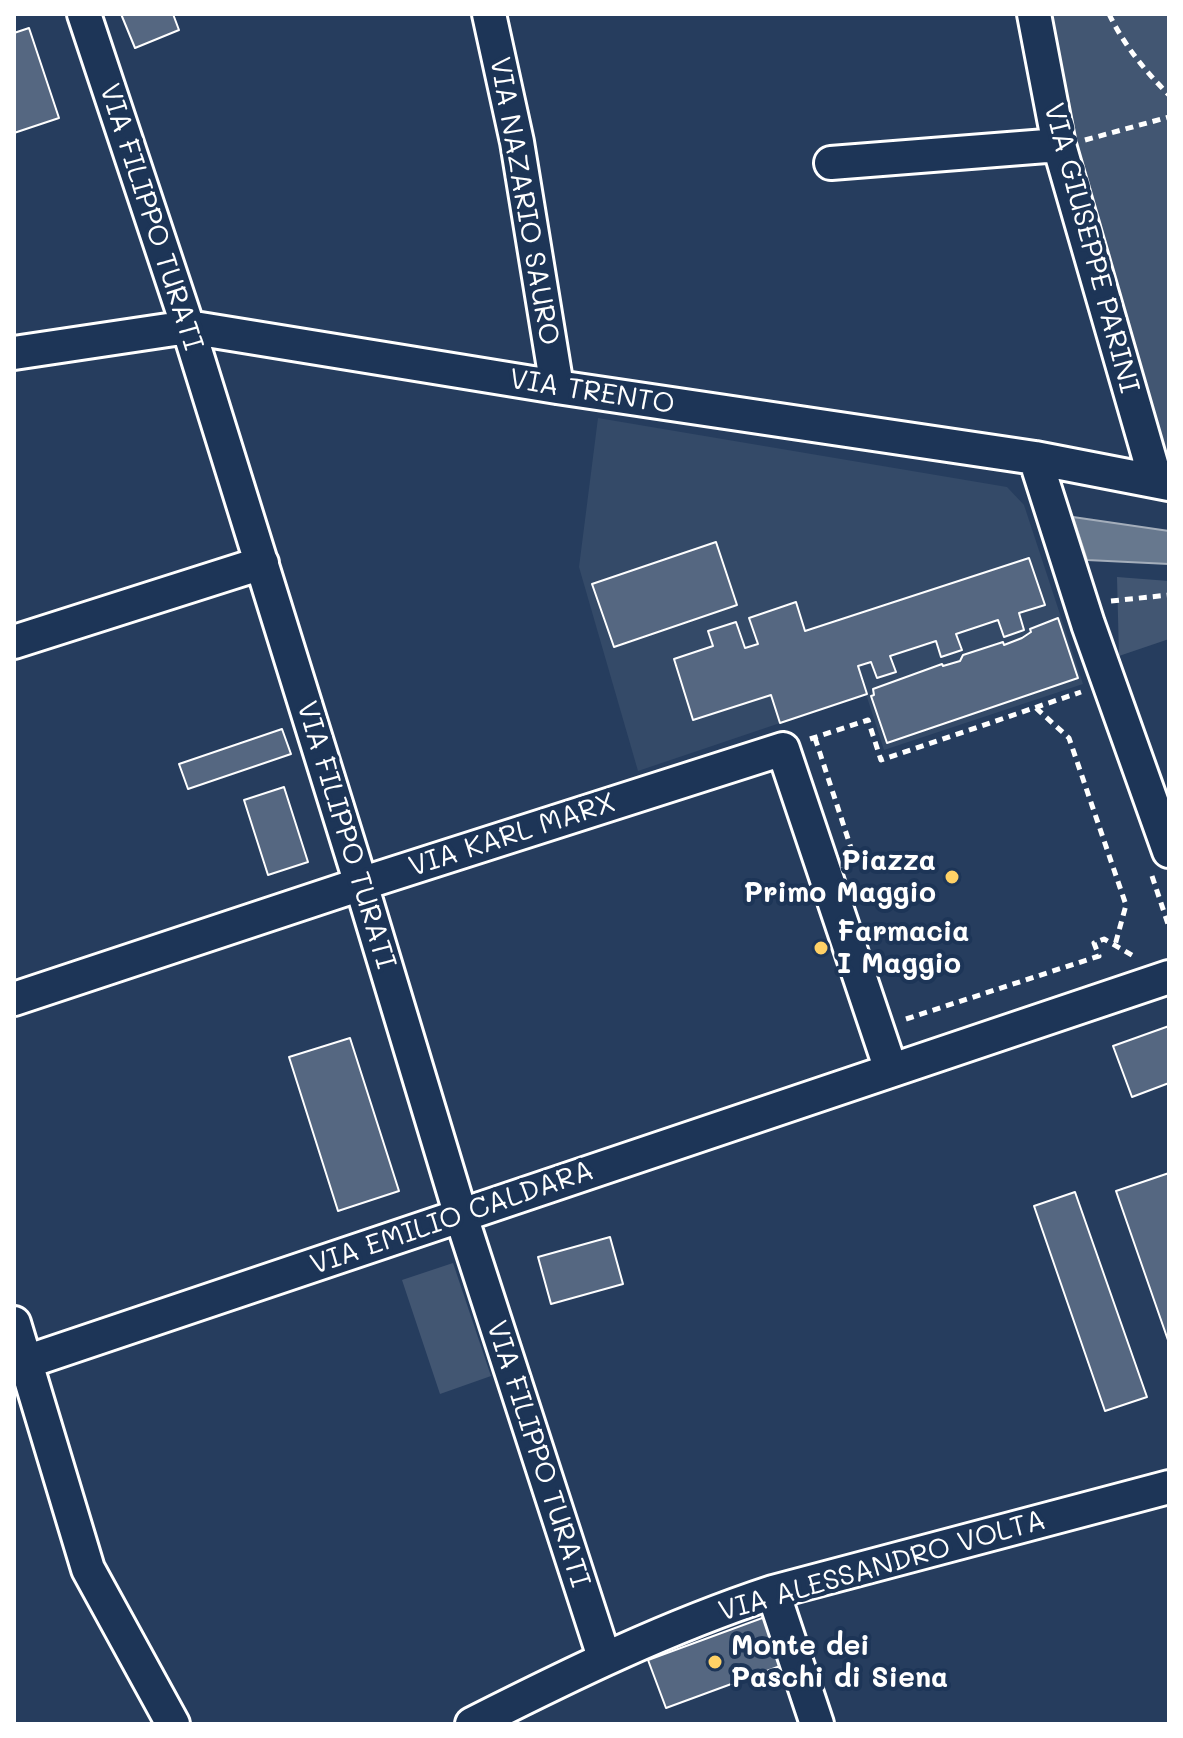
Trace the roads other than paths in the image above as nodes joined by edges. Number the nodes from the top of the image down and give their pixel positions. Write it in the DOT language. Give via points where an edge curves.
graph roads {
  1 [pos="84,14"];
  2 [pos="489,14"];
  3 [pos="1034,14"];
  4 [pos="1059,145"];
  5 [pos="831,163"];
  6 [pos="188,327"];
  7 [pos="14,353"];
  8 [pos="557,387"];
  9 [pos="1035,458"];
  10 [pos="1162,482"];
  11 [pos="262,563"];
  12 [pos="14,642"];
  13 [pos="1169,851"];
  14 [pos="361,884"];
  15 [pos="1162,980"];
  16 [pos="14,999"];
  17 [pos="891,1070"];
  18 [pos="461,1216"];
  19 [pos="14,1323"];
  20 [pos="20,1364"];
  21 [pos="1169,1487"];
  22 [pos="773,1592"];
  23 [pos="604,1657"];
  24 [pos="173,1724"];
  25 [pos="472,1724"];
  26 [pos="817,1724"];
  1 -- 6 [label="street, VIA FILIPPO TURATI"];
  2 -- 8 [label="street, VIA NAZARIO SAURO" via="517,142"];
  3 -- 4 [label="street, VIA GIUSEPPE PARINI"];
  4 -- 5 [label="street"];
  4 -- 10 [label="street, VIA GIUSEPPE PARINI"];
  6 -- 7 [label="street, VIA TRENTO"];
  6 -- 8 [label="street, VIA TRENTO"];
  6 -- 11 [label="street, VIA FILIPPO TURATI"];
  8 -- 9 [label="street, VIA TRENTO"];
  9 -- 10 [label="street, VIA TRENTO"];
  9 -- 13 [label="street"];
  11 -- 12 [label="street"];
  11 -- 14 [label="street, VIA FILIPPO TURATI"];
  14 -- 16 [label="street, VIA KARL MARX"];
  14 -- 17 [label="street, VIA KARL MARX" via="783,749"];
  14 -- 18 [label="street, VIA FILIPPO TURATI"];
  15 -- 17 [label="street"];
  17 -- 18 [label="street, VIA EMILIO CALDARA"];
  18 -- 20 [label="street, VIA EMILIO CALDARA"];
  18 -- 23 [label="street, VIA FILIPPO TURATI"];
  19 -- 20 [label="street"];
  20 -- 24 [label="street" via="88,1569"];
  21 -- 22 [label="street, VIA ALESSANDRO VOLTA"];
  22 -- 23 [label="street, VIA ALESSANDRO VOLTA"];
  22 -- 26 [label="street"];
  23 -- 25 [label="street, VIA ALESSANDRO VOLTA"];
}
